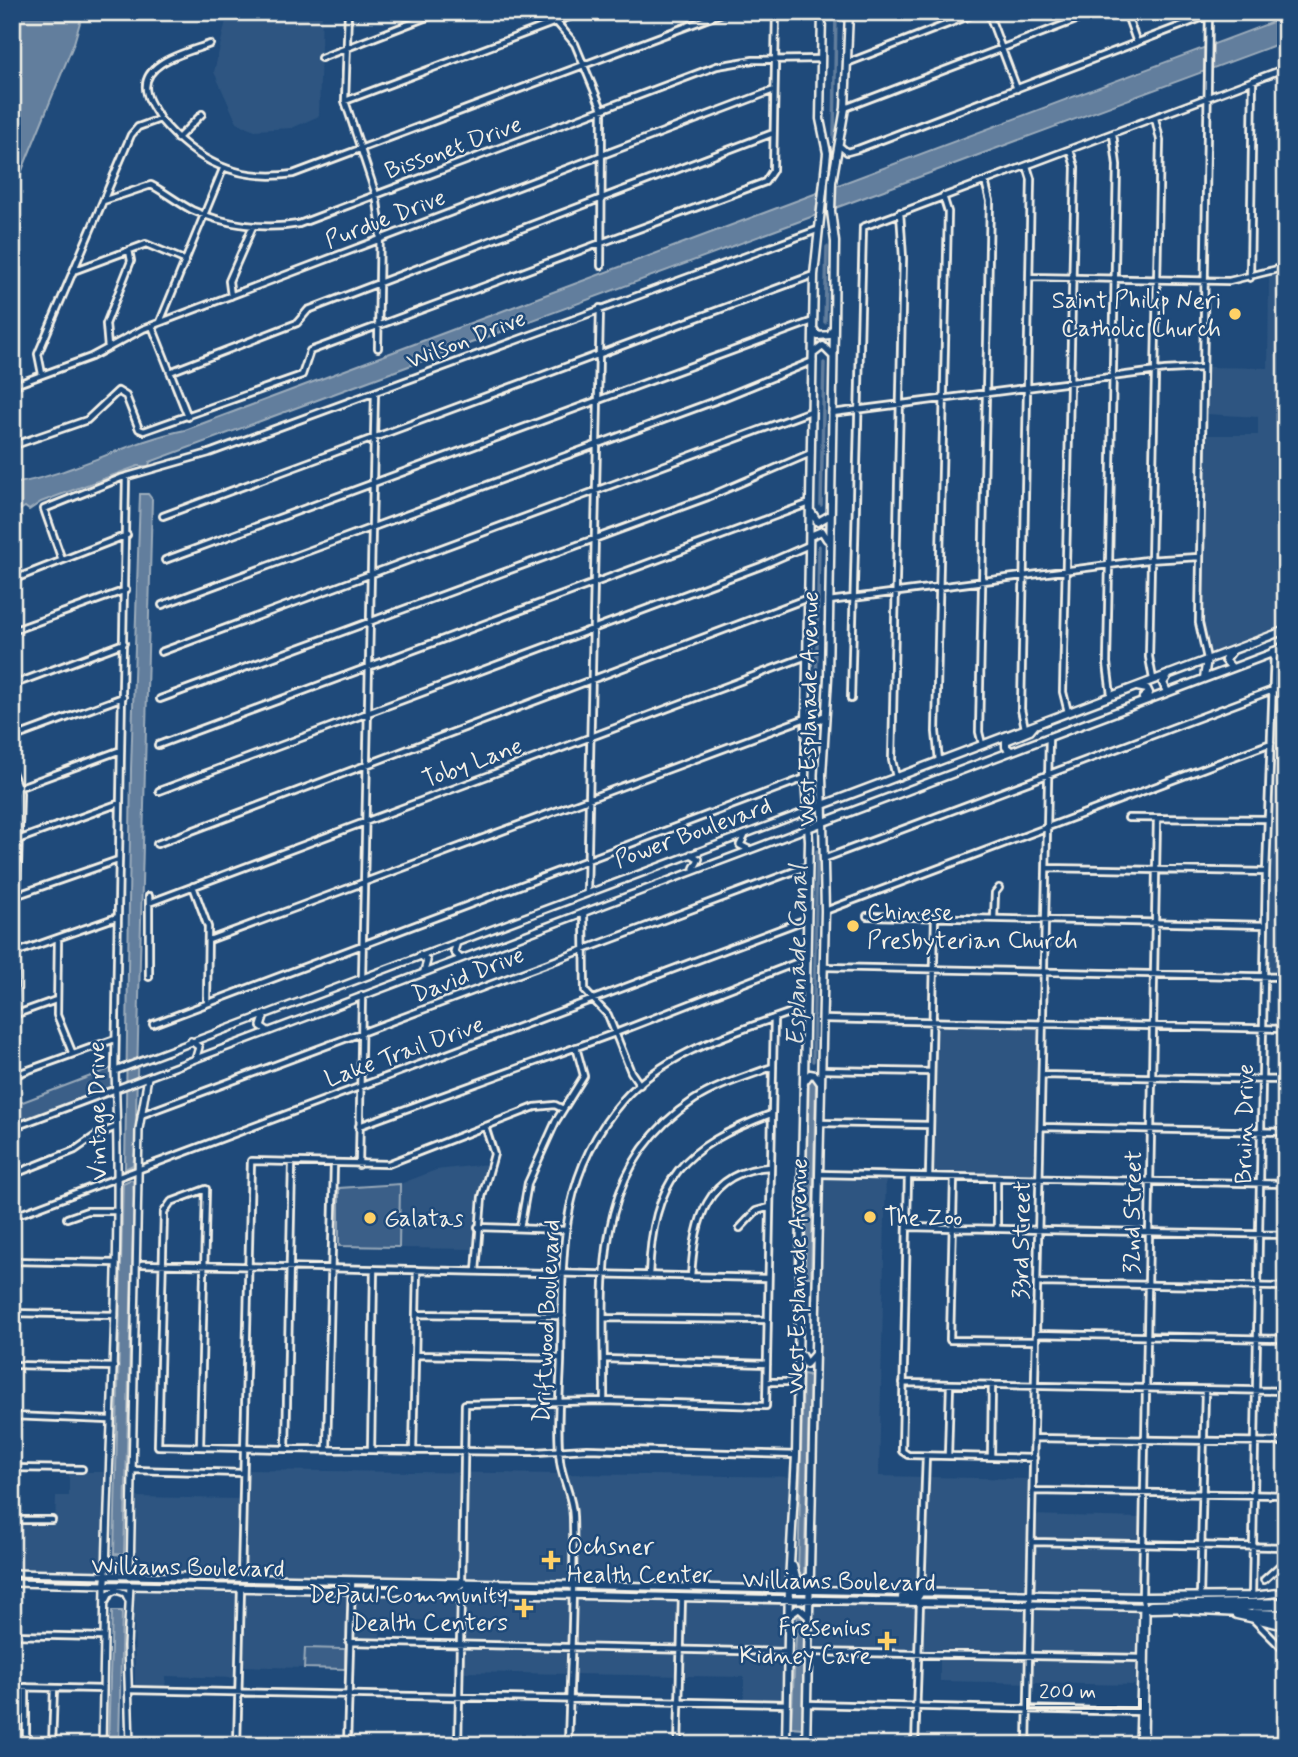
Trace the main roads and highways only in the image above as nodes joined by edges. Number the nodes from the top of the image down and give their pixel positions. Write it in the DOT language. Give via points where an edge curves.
graph roads {
  1 [pos="822,12"];
  2 [pos="851,13"];
  3 [pos="823,134"];
  4 [pos="841,145"];
  5 [pos="829,184"];
  6 [pos="813,324"];
  7 [pos="834,326"];
  8 [pos="813,358"];
  9 [pos="834,358"];
  10 [pos="810,505"];
  11 [pos="830,515"];
  12 [pos="810,541"];
  13 [pos="830,548"];
  14 [pos="1285,631"];
  15 [pos="1286,648"];
  16 [pos="1233,649"];
  17 [pos="1274,653"];
  18 [pos="1207,659"];
  19 [pos="1231,668"];
  20 [pos="1171,673"];
  21 [pos="1204,678"];
  22 [pos="1134,687"];
  23 [pos="1167,692"];
  24 [pos="1136,704"];
  25 [pos="806,708"];
  26 [pos="824,716"];
  27 [pos="1037,724"];
  28 [pos="1011,751"];
  29 [pos="919,769"];
  30 [pos="878,785"];
  31 [pos="906,791"];
  32 [pos="881,800"];
  33 [pos="823,804"];
  34 [pos="807,811"];
  35 [pos="824,821"];
  36 [pos="808,828"];
  37 [pos="809,841"];
  38 [pos="825,844"];
  39 [pos="822,1056"];
  40 [pos="804,1058"];
  41 [pos="803,1084"];
  42 [pos="821,1084"];
  43 [pos="800,1293"];
  44 [pos="815,1307"];
  45 [pos="799,1322"];
  46 [pos="814,1352"];
  47 [pos="791,1550"];
  48 [pos="810,1574"];
  49 [pos="106,1575"];
  50 [pos="130,1576"];
  51 [pos="218,1578"];
  52 [pos="241,1578"];
  53 [pos="264,1579"];
  54 [pos="462,1583"];
  55 [pos="504,1584"];
  56 [pos="105,1585"];
  57 [pos="130,1586"];
  58 [pos="189,1587"];
  59 [pos="686,1587"];
  60 [pos="219,1588"];
  61 [pos="241,1588"];
  62 [pos="720,1588"];
  63 [pos="789,1588"];
  64 [pos="810,1590"];
  65 [pos="399,1591"];
  66 [pos="921,1592"];
  67 [pos="1286,1592"];
  68 [pos="461,1593"];
  69 [pos="956,1593"];
  70 [pos="651,1596"];
  71 [pos="682,1597"];
  72 [pos="789,1599"];
  73 [pos="809,1600"];
  74 [pos="1251,1600"];
  75 [pos="880,1601"];
  76 [pos="920,1602"];
  77 [pos="1286,1604"];
  78 [pos="1147,1606"];
  79 [pos="1237,1613"];
  80 [pos="1286,1614"];
  81 [pos="788,1616"];
  82 [pos="809,1618"];
  83 [pos="1286,1624"];
  84 [pos="787,1742"];
  85 [pos="804,1745"];
  1 -- 3 [label="main road, West Esplanade Avenue"];
  2 -- 4 [label="main road, West Esplanade Avenue"];
  3 -- 4 [label="main road" via="830,145"];
  3 -- 5 [label="main road, West Esplanade Avenue"];
  4 -- 5 [label="main road, West Esplanade Avenue"];
  5 -- 6 [label="main road, West Esplanade Avenue" via="817,230"];
  5 -- 7 [label="main road, West Esplanade Avenue" via="835,242"];
  6 -- 7 [label="main road" via="818,337 824,338"];
  6 -- 8 [label="main road, West Esplanade Avenue"];
  7 -- 9 [label="main road, West Esplanade Avenue"];
  8 -- 9 [label="main road" via="823,346"];
  8 -- 10 [label="main road, West Esplanade Avenue"];
  9 -- 11 [label="main road, West Esplanade Avenue"];
  10 -- 11 [label="main road" via="818,522"];
  10 -- 12 [label="main road, West Esplanade Avenue"];
  11 -- 13 [label="main road, West Esplanade Avenue"];
  12 -- 13 [label="main road" via="822,531"];
  12 -- 25 [label="main road, West Esplanade Avenue"];
  13 -- 26 [label="main road, West Esplanade Avenue"];
  14 -- 16 [label="main road, Power Boulevard"];
  15 -- 17 [label="highway"];
  16 -- 18 [label="main road, Power Boulevard"];
  16 -- 19 [label="main road" via="1225,660"];
  17 -- 19 [label="main road, Power Boulevard"];
  18 -- 20 [label="main road, Power Boulevard"];
  18 -- 21 [label="main road"];
  19 -- 21 [label="main road, Power Boulevard"];
  20 -- 22 [label="main road, Power Boulevard"];
  20 -- 23 [label="main road" via="1163,683"];
  21 -- 23 [label="main road, Power Boulevard"];
  22 -- 24 [label="main road" via="1144,687 1149,693"];
  22 -- 27 [label="main road, Power Boulevard"];
  23 -- 24 [label="main road, Power Boulevard"];
  24 -- 28 [label="main road, Power Boulevard"];
  25 -- 26 [label="main road" via="812,723"];
  25 -- 34 [label="main road, West Esplanade Avenue"];
  26 -- 33 [label="main road, West Esplanade Avenue"];
  27 -- 28 [label="main road" via="1006,741"];
  27 -- 29 [label="main road, Power Boulevard"];
  28 -- 31 [label="main road, Power Boulevard"];
  29 -- 30 [label="main road, Power Boulevard"];
  29 -- 31 [label="main road" via="900,782"];
  30 -- 32 [label="main road" via="889,790"];
  30 -- 33 [label="main road, Power Boulevard"];
  31 -- 32 [label="main road, Power Boulevard"];
  32 -- 35 [label="main road, Power Boulevard"];
  33 -- 34 [label="main road, Power Boulevard"];
  33 -- 35 [label="main road, West Esplanade Avenue"];
  34 -- 35 [label="main road"];
  34 -- 36 [label="main road, West Esplanade Avenue"];
  35 -- 36 [label="main road, Power Boulevard"];
  35 -- 38 [label="main road, West Esplanade Avenue"];
  36 -- 37 [label="main road, West Esplanade Avenue"];
  37 -- 38 [label="main road" via="819,832"];
  37 -- 40 [label="main road, West Esplanade Avenue"];
  38 -- 39 [label="main road, West Esplanade Avenue"];
  39 -- 40 [label="main road" via="813,1065"];
  39 -- 42 [label="main road, West Esplanade Avenue"];
  40 -- 41 [label="main road, West Esplanade Avenue"];
  41 -- 42 [label="main road" via="810,1074"];
  41 -- 43 [label="main road, West Esplanade Avenue"];
  42 -- 44 [label="main road, West Esplanade Avenue"];
  43 -- 44 [label="main road" via="806,1285 812,1286"];
  43 -- 45 [label="main road, West Esplanade Avenue"];
  44 -- 46 [label="main road, West Esplanade Avenue"];
  45 -- 46 [label="main road" via="804,1363 811,1362"];
  45 -- 47 [label="main road, West Esplanade Avenue"];
  46 -- 48 [label="main road, West Esplanade Avenue"];
  47 -- 48 [label="main road" via="795,1579 803,1582"];
  47 -- 63 [label="main road, West Esplanade Avenue"];
  48 -- 64 [label="main road, West Esplanade Avenue"];
  49 -- 50 [label="main road, Williams Boulevard"];
  49 -- 56 [label="main road, Vintage Drive"];
  50 -- 51 [label="main road, Williams Boulevard"];
  50 -- 57 [label="main road, Vintage Drive"];
  51 -- 52 [label="main road, Williams Boulevard"];
  51 -- 58 [label="main road" via="193,1581"];
  52 -- 53 [label="main road, Williams Boulevard"];
  52 -- 60 [label="main road"];
  53 -- 54 [label="main road, Williams Boulevard"];
  53 -- 61 [label="main road" via="244,1582"];
  54 -- 55 [label="main road, Williams Boulevard"];
  54 -- 65 [label="main road" via="457,1587 402,1586"];
  55 -- 59 [label="main road, Williams Boulevard"];
  55 -- 68 [label="main road" via="467,1588"];
  56 -- 57 [label="main road, Williams Boulevard"];
  57 -- 58 [label="main road, Williams Boulevard"];
  58 -- 60 [label="main road, Williams Boulevard"];
  59 -- 62 [label="main road, Williams Boulevard"];
  59 -- 70 [label="main road"];
  60 -- 61 [label="main road, Williams Boulevard"];
  61 -- 65 [label="main road, Williams Boulevard"];
  62 -- 63 [label="main road, Williams Boulevard"];
  62 -- 71 [label="main road"];
  63 -- 64 [label="main road, Williams Boulevard"];
  63 -- 72 [label="main road, West Esplanade Avenue"];
  64 -- 66 [label="main road, Williams Boulevard"];
  64 -- 73 [label="main road, West Esplanade Avenue"];
  65 -- 68 [label="main road, Williams Boulevard"];
  66 -- 69 [label="main road, Williams Boulevard"];
  66 -- 75 [label="main road" via="918,1597"];
  67 -- 74 [label="main road, Williams Boulevard"];
  68 -- 70 [label="main road, Williams Boulevard"];
  69 -- 74 [label="main road, Williams Boulevard"];
  69 -- 76 [label="main road"];
  70 -- 71 [label="main road, Williams Boulevard"];
  71 -- 72 [label="main road, Williams Boulevard"];
  72 -- 73 [label="main road, Williams Boulevard"];
  72 -- 81 [label="main road, West Esplanade Avenue"];
  73 -- 75 [label="main road, Williams Boulevard"];
  73 -- 82 [label="main road, West Esplanade Avenue"];
  74 -- 77 [label="highway"];
  74 -- 78 [label="highway"];
  75 -- 76 [label="main road, Williams Boulevard"];
  76 -- 78 [label="main road, Williams Boulevard"];
  78 -- 79 [label="main road, Williams Boulevard"];
  79 -- 80 [label="main road, Williams Boulevard"];
  79 -- 83 [label="highway"];
  81 -- 82 [label="main road" via="799,1608"];
  81 -- 84 [label="main road, West Esplanade Avenue"];
  82 -- 85 [label="main road, West Esplanade Avenue"];
}
